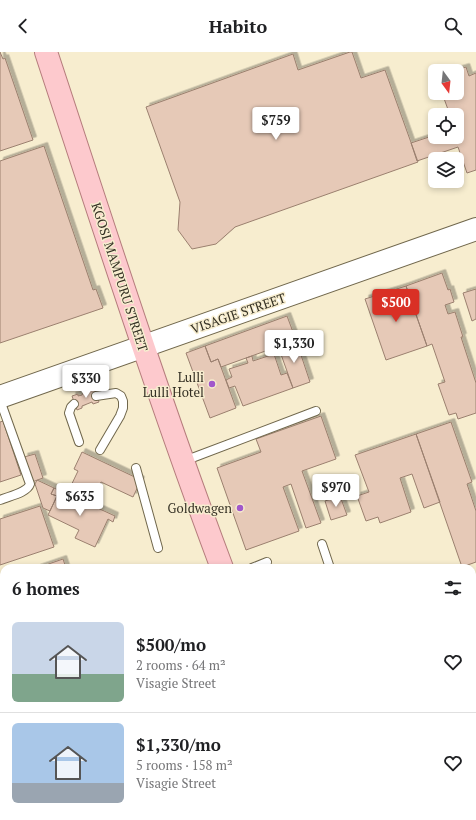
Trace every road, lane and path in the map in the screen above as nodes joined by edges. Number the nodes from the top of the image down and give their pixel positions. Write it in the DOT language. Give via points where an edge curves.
graph roads {
  1 [pos="46,52"];
  2 [pos="476,229"];
  3 [pos="143,347"];
  4 [pos="96,396"];
  5 [pos="0,398"];
  6 [pos="74,404"];
  7 [pos="316,411"];
  8 [pos="79,442"];
  9 [pos="100,450"];
  10 [pos="182,461"];
  11 [pos="136,468"];
  12 [pos="0,500"];
  13 [pos="322,544"];
  14 [pos="158,548"];
  15 [pos="267,562"];
  16 [pos="221,564"];
  17 [pos="262,564"];
  18 [pos="329,564"];
  1 -- 3 [label="main road, KGOSI MAMPURU STREET"];
  2 -- 3 [label="street, VISAGIE STREET"];
  3 -- 5 [label="street, VISAGIE STREET"];
  3 -- 10 [label="main road, KGOSI MAMPURU STREET"];
  4 -- 9 [label="lane" via="116,393 123,401 120,416"];
  5 -- 12 [label="lane" via="30,484 25,491"];
  6 -- 8 [label="lane" via="69,413"];
  7 -- 10 [label="lane"];
  10 -- 16 [label="main road, KGOSI MAMPURU STREET"];
  11 -- 14 [label="lane"];
  13 -- 18 [label="lane"];
  15 -- 17 [label="lane"];
}
